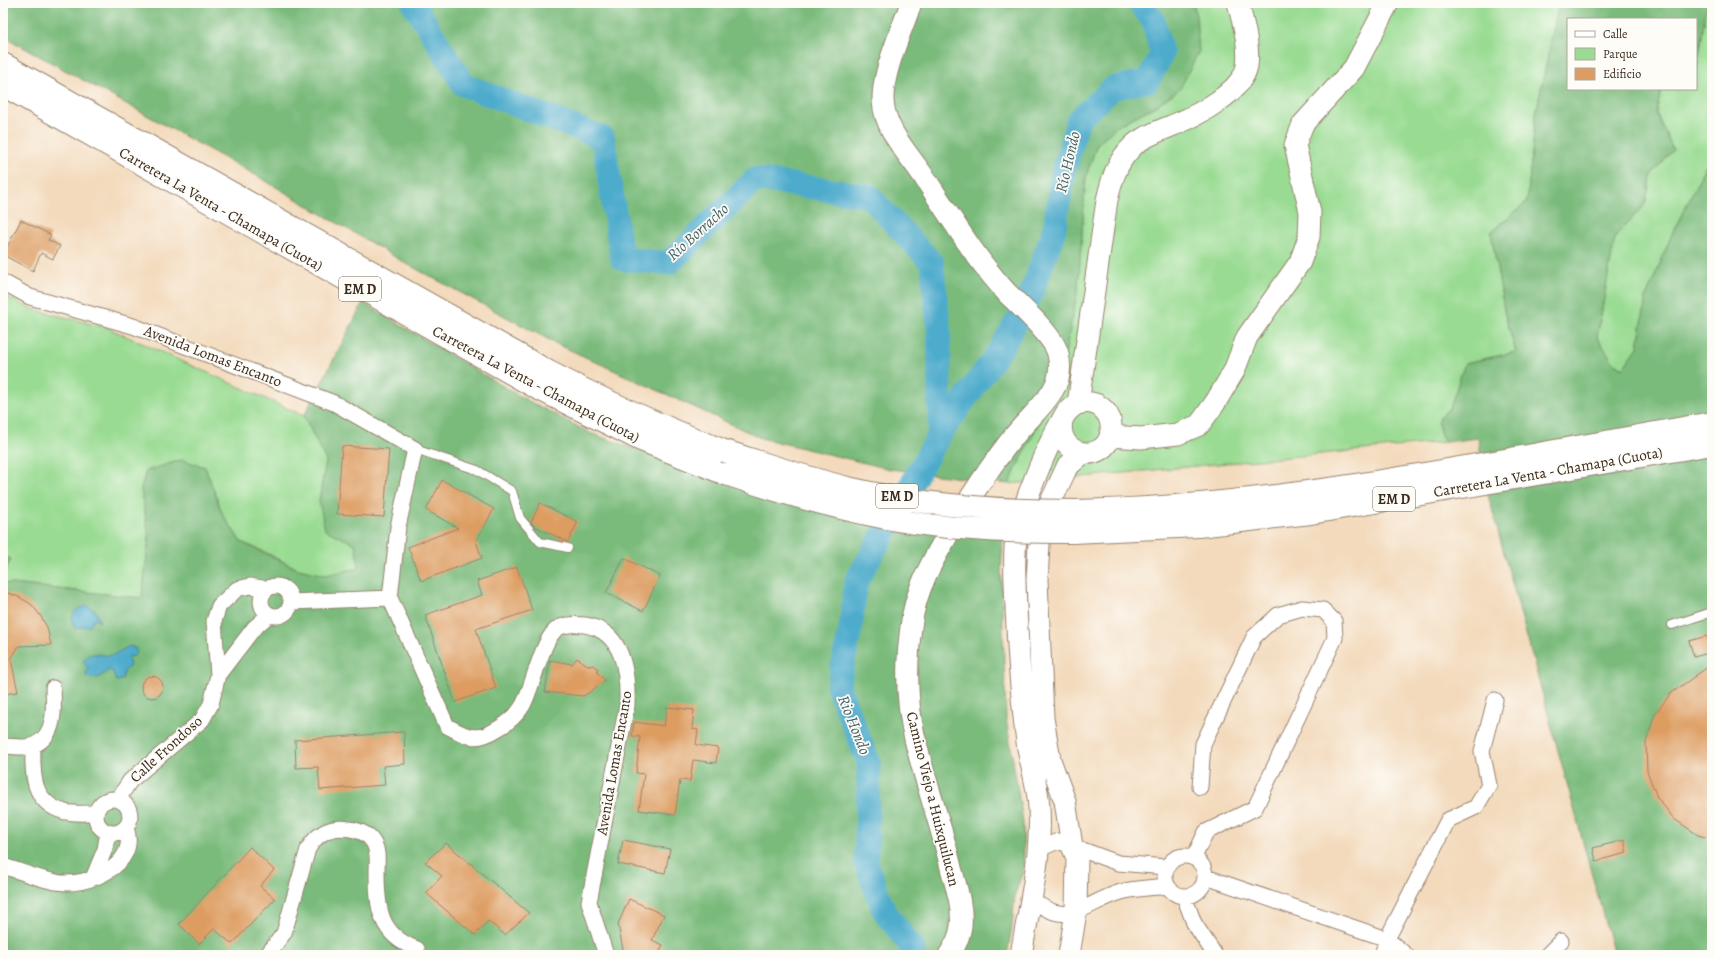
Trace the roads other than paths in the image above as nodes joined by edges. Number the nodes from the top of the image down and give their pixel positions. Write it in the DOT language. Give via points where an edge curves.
graph roads {
  1 [pos="911,3"];
  2 [pos="1238,3"];
  3 [pos="1388,3"];
  4 [pos="3,64"];
  5 [pos="3,85"];
  6 [pos="3,282"];
  7 [pos="1078,404"];
  8 [pos="1062,421"];
  9 [pos="1712,424"];
  10 [pos="1110,436"];
  11 [pos="1712,444"];
  12 [pos="415,449"];
  13 [pos="1083,453"];
  14 [pos="1074,522"];
  15 [pos="568,548"];
  16 [pos="267,589"];
  17 [pos="390,598"];
  18 [pos="291,602"];
  19 [pos="1712,612"];
  20 [pos="269,615"];
  21 [pos="1672,625"];
  22 [pos="218,675"];
  23 [pos="53,688"];
  24 [pos="1495,700"];
  25 [pos="3,746"];
  26 [pos="33,746"];
  27 [pos="1200,787"];
  28 [pos="118,799"];
  29 [pos="96,813"];
  30 [pos="126,828"];
  31 [pos="108,832"];
  32 [pos="1072,846"];
  33 [pos="1039,849"];
  34 [pos="1194,857"];
  35 [pos="3,866"];
  36 [pos="1166,867"];
  37 [pos="1206,877"];
  38 [pos="93,878"];
  39 [pos="1167,886"];
  40 [pos="1184,896"];
  41 [pos="1031,898"];
  42 [pos="1076,912"];
  43 [pos="1387,939"];
  44 [pos="1561,941"];
  45 [pos="417,949"];
  46 [pos="267,955"];
  47 [pos="606,955"];
  48 [pos="949,955"];
  49 [pos="1021,955"];
  50 [pos="1069,955"];
  51 [pos="1216,955"];
  52 [pos="1382,955"];
  53 [pos="1406,955"];
  54 [pos="1547,955"];
  1 -- 48 [label="main road, Camino Viejo a Huixquilucan" via="895,48 883,100 888,122 898,142 913,159 965,242 1004,290 1054,343 1060,368 1059,378 1053,390 977,485 930,565 917,596 911,624 908,696 914,737 946,844 961,912 961,929"];
  2 -- 7 [label="main road" via="1248,47 1247,67 1237,83 1219,101 1197,116 1134,144 1114,172 1107,200"];
  3 -- 10 [label="main road" via="1354,68 1303,124 1295,145 1310,212 1309,237 1300,262 1247,337 1234,371 1215,403 1199,424 1178,434 1141,438"];
  4 -- 14 [label="highway, Carretera La Venta - Chamapa (Cuota) / EM D, bridge" via="549,372 647,420 724,451 852,489 939,503 1033,511"];
  5 -- 14 [label="highway, Carretera La Venta - Chamapa (Cuota) / EM D, bridge" via="539,389 639,439 726,474 819,504 913,523 976,529"];
  6 -- 12 [label="street, Avenida Lomas Encanto" via="30,297 133,326 334,403"];
  7 -- 8 [label="main road" via="1068,410"];
  7 -- 10 [label="main road" via="1090,403 1102,408 1111,424"];
  8 -- 13 [label="main road" via="1064,440 1074,450"];
  8 -- 33 [label="main road" via="1039,463 1017,529 1015,581 1018,647 1028,744 1039,805"];
  9 -- 14 [label="highway, Carretera La Venta - Chamapa (Cuota) / EM D" via="1310,492 1139,510"];
  10 -- 13 [label="main road" via="1100,449"];
  11 -- 14 [label="highway, Carretera La Venta - Chamapa (Cuota) / EM D" via="1311,513 1198,526"];
  12 -- 15 [label="lane, Avenida Lomas Encanto" via="477,470 512,491 520,518 540,542"];
  12 -- 17 [label="street" via="398,527"];
  13 -- 32 [label="main road" via="1067,467 1043,519 1037,580 1043,718 1050,760 1065,801"];
  16 -- 18 [label="street" via="275,586 284,588 290,594"];
  16 -- 20 [label="street" via="262,595 261,602 263,610"];
  16 -- 22 [label="street, Calle Frondoso" via="250,586 237,589 219,606 214,621"];
  17 -- 18 [label="street"];
  17 -- 47 [label="street, Avenida Lomas Encanto" via="447,726 466,736 485,737 507,723 523,705 549,639 558,628 576,624 593,626 607,633 619,649 628,683 627,705 589,902"];
  18 -- 20 [label="street" via="284,614"];
  19 -- 21 [label="lane"];
  20 -- 22 [label="street, Calle Frondoso" via="254,628"];
  22 -- 28 [label="street, Calle Frondoso" via="211,704 202,720 130,781"];
  23 -- 26 [label="street" via="54,708 51,724 46,737"];
  24 -- 43 [label="street" via="1482,752 1489,785 1476,807 1448,820"];
  25 -- 26 [label="street"];
  26 -- 29 [label="street" via="34,782 43,798 64,812"];
  27 -- 34 [label="street" via="1203,744 1254,637 1278,615 1302,608 1323,610 1334,621 1335,638 1255,808 1206,832"];
  28 -- 29 [label="street" via="106,800 99,805"];
  28 -- 30 [label="street" via="128,806 130,814"];
  29 -- 31 [label="street" via="101,828"];
  30 -- 31 [label="street"];
  30 -- 38 [label="street" via="129,843 124,856 108,871"];
  31 -- 38 [label="street" via="101,860"];
  32 -- 33 [label="street" via="1058,841"];
  32 -- 36 [label="street" via="1118,863"];
  32 -- 42 [label="main road" via="1077,858"];
  33 -- 41 [label="main road"];
  34 -- 36 [label="street" via="1183,855 1173,859"];
  34 -- 37 [label="street" via="1203,865"];
  35 -- 38 [label="street" via="56,882 70,883"];
  36 -- 39 [label="street"];
  37 -- 40 [label="street" via="1202,887 1194,894"];
  37 -- 43 [label="street"];
  39 -- 40 [label="street" via="1174,893"];
  39 -- 42 [label="street" via="1121,892"];
  40 -- 51 [label="street" via="1194,922"];
  41 -- 42 [label="street" via="1042,908 1056,913"];
  41 -- 49 [label="main road"];
  42 -- 50 [label="main road"];
  43 -- 52 [label="street"];
  43 -- 53 [label="street"];
  44 -- 54 [label="street"];
  45 -- 46 [label="street" via="404,944 388,930 382,920 374,842 361,832 342,828 322,833 308,849 284,933"];
}
